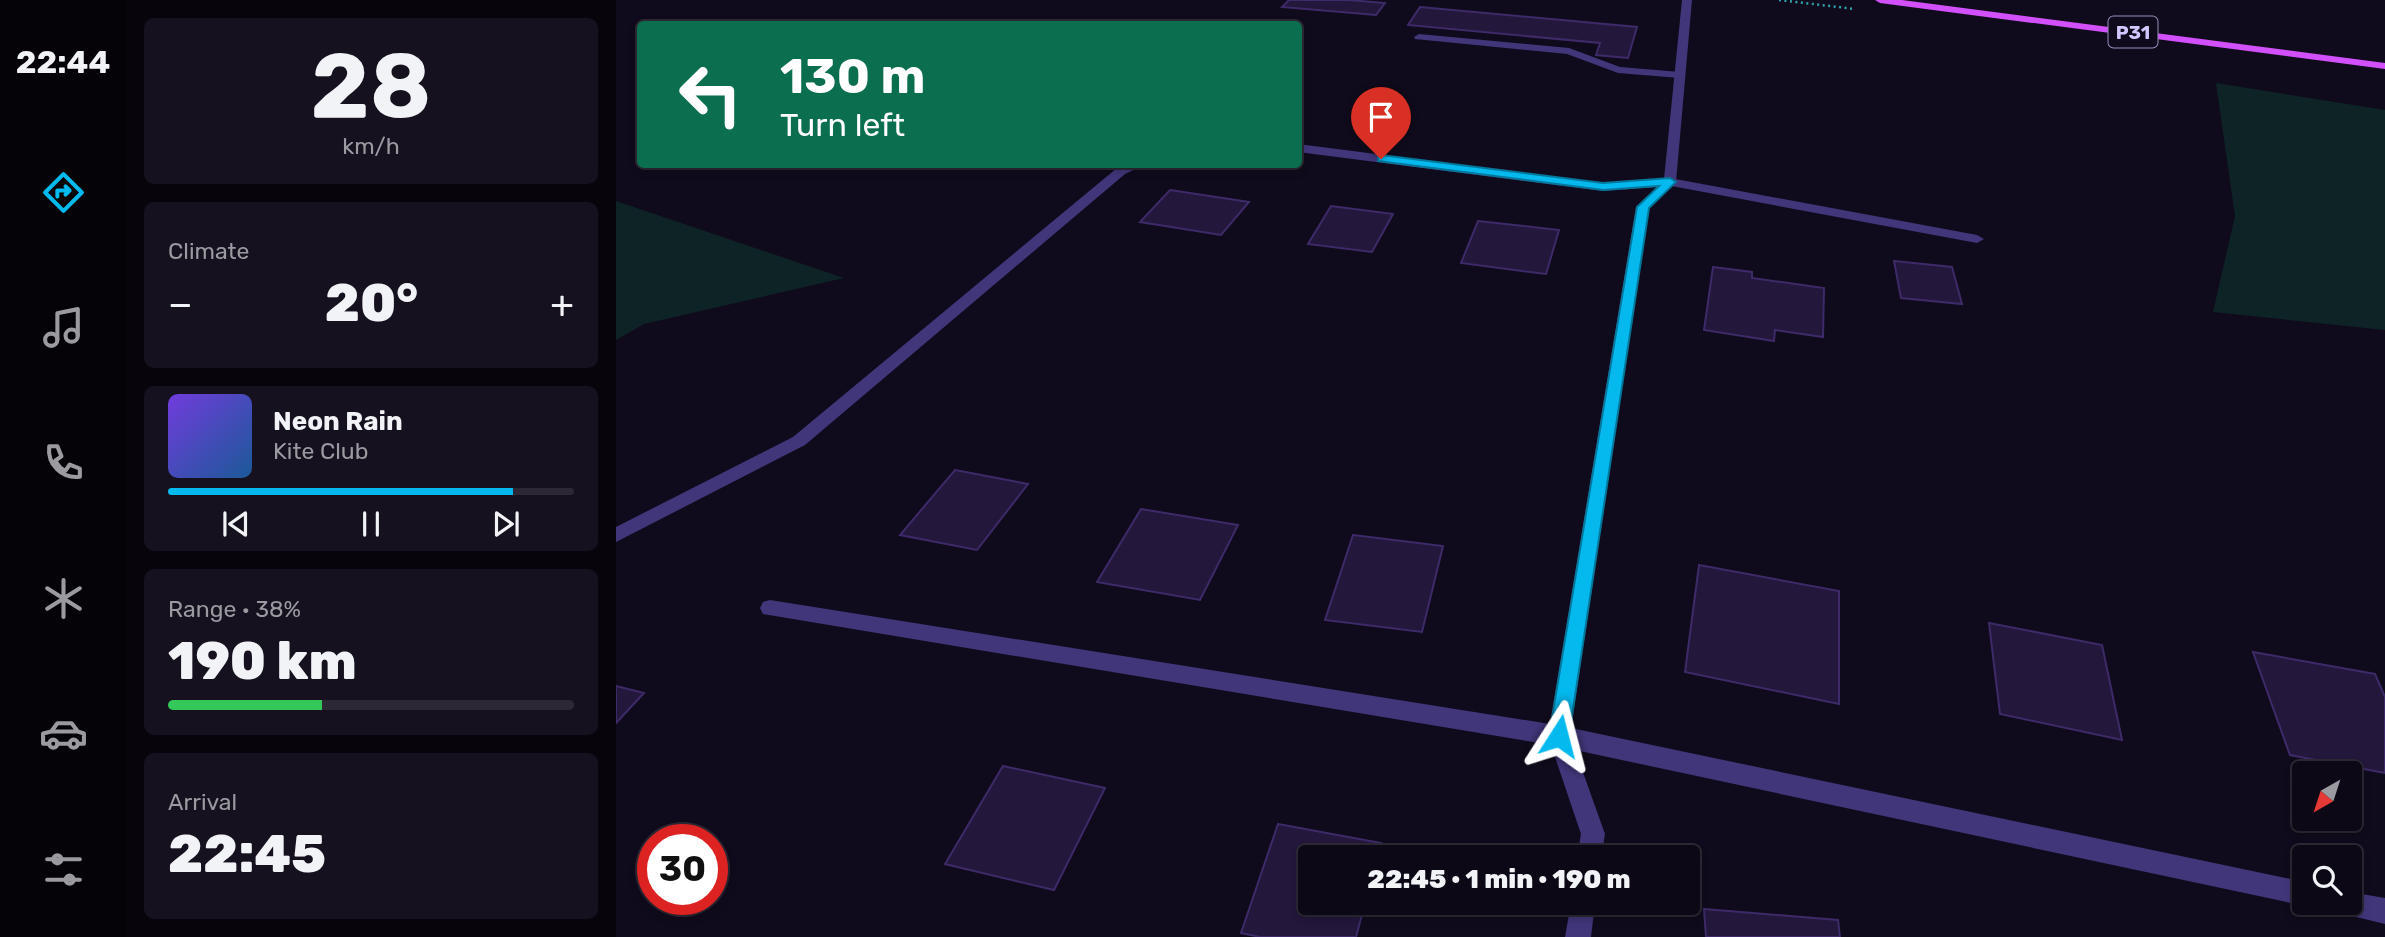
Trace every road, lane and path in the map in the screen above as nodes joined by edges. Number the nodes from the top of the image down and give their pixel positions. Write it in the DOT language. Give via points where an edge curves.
graph roads {
  1 [pos="1687,0"];
  2 [pos="1880,0"];
  3 [pos="1419,37"];
  4 [pos="2385,66"];
  5 [pos="1680,75"];
  6 [pos="1302,149"];
  7 [pos="1129,168"];
  8 [pos="1670,182"];
  9 [pos="1977,239"];
  10 [pos="616,535"];
  11 [pos="770,608"];
  12 [pos="1559,736"];
  13 [pos="1591,845"];
  14 [pos="2292,891"];
  15 [pos="2362,906"];
  16 [pos="2385,911"];
  17 [pos="1581,915"];
  18 [pos="1578,937"];
  1 -- 5 [label="street"];
  2 -- 4 [label="main road, Р31"];
  3 -- 5 [label="street" via="1569,51 1618,70"];
  5 -- 8 [label="street"];
  6 -- 8 [label="street" via="1603,187"];
  7 -- 10 [label="street" via="799,441"];
  8 -- 9 [label="street"];
  8 -- 12 [label="street" via="1643,207"];
  11 -- 12 [label="street"];
  12 -- 13 [label="street" via="1593,834"];
  12 -- 14 [label="street"];
  15 -- 16 [label="street"];
  17 -- 18 [label="street"];
}
